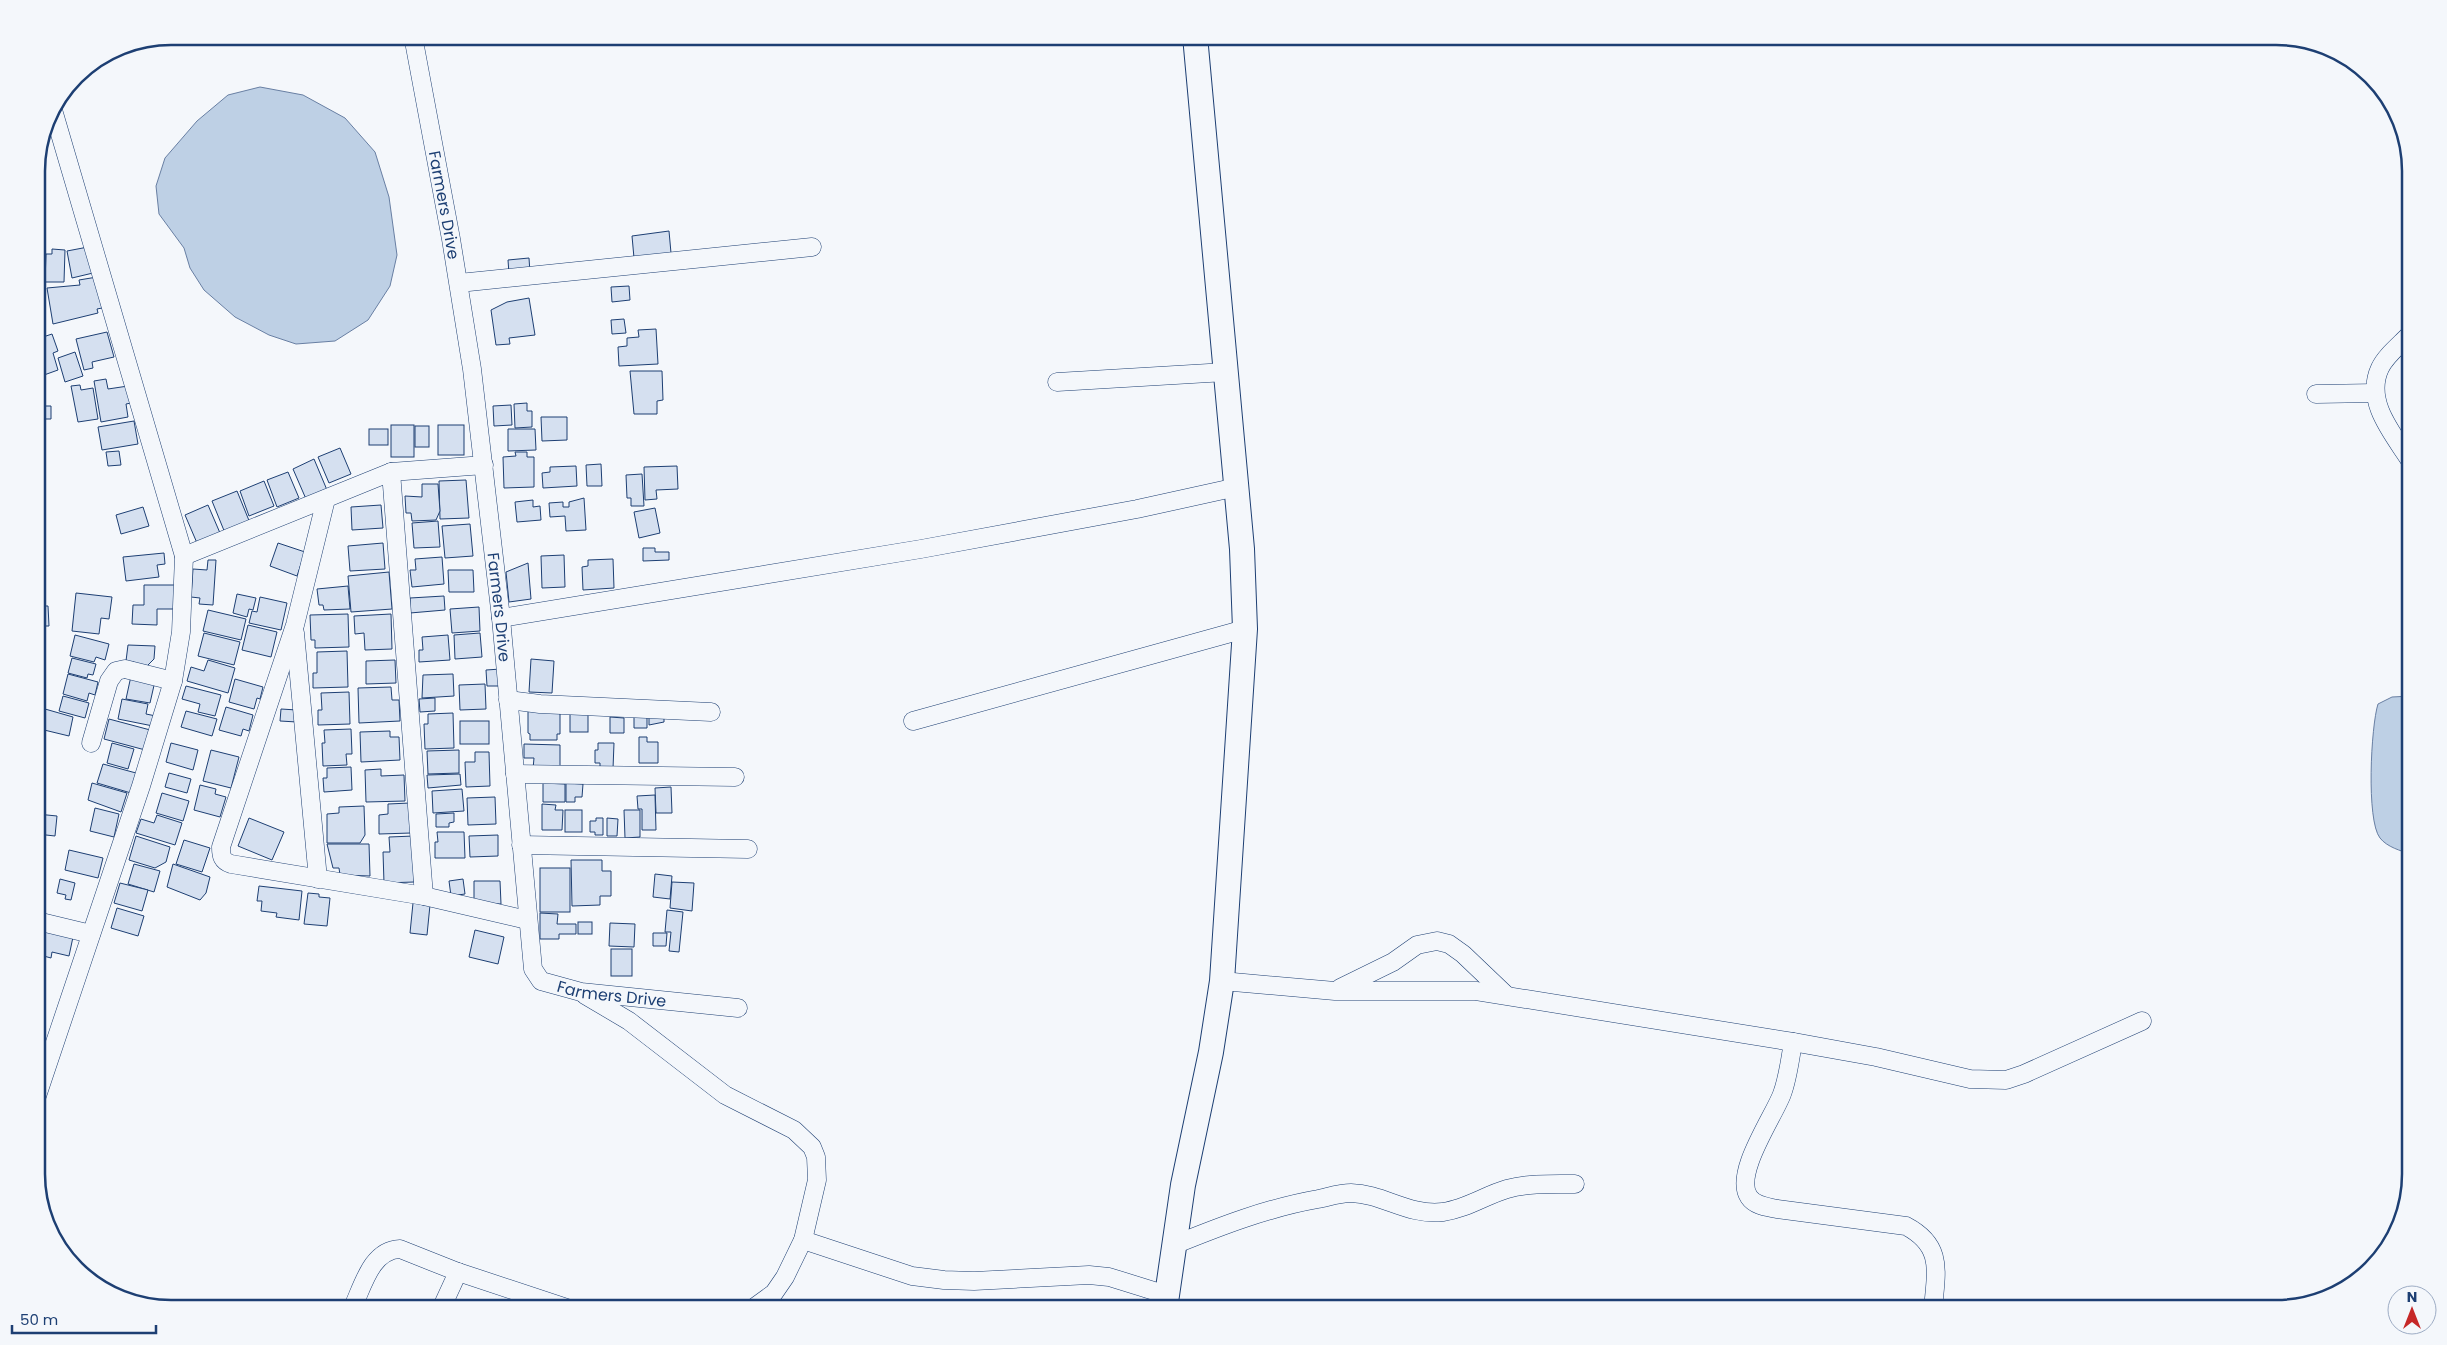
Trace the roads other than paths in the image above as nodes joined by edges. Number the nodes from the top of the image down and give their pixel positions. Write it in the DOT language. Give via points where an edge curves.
graph roads {
  1 [pos="415,45"];
  2 [pos="1197,45"];
  3 [pos="56,120"];
  4 [pos="812,247"];
  5 [pos="459,283"];
  6 [pos="2402,342"];
  7 [pos="1226,372"];
  8 [pos="1058,382"];
  9 [pos="2375,392"];
  10 [pos="2316,394"];
  11 [pos="2402,448"];
  12 [pos="484,465"];
  13 [pos="392,472"];
  14 [pos="1237,487"];
  15 [pos="326,499"];
  16 [pos="184,556"];
  17 [pos="501,618"];
  18 [pos="295,625"];
  19 [pos="1245,629"];
  20 [pos="173,681"];
  21 [pos="508,700"];
  22 [pos="712,712"];
  23 [pos="913,721"];
  24 [pos="92,742"];
  25 [pos="515,774"];
  26 [pos="735,777"];
  27 [pos="521,846"];
  28 [pos="748,849"];
  29 [pos="318,879"];
  30 [pos="424,896"];
  31 [pos="527,920"];
  32 [pos="45,923"];
  33 [pos="91,934"];
  34 [pos="1222,981"];
  35 [pos="1335,991"];
  36 [pos="581,992"];
  37 [pos="1507,995"];
  38 [pos="738,1008"];
  39 [pos="2142,1021"];
  40 [pos="1793,1042"];
  41 [pos="45,1069"];
  42 [pos="1575,1184"];
  43 [pos="803,1240"];
  44 [pos="1174,1245"];
  45 [pos="458,1272"];
  46 [pos="356,1300"];
  47 [pos="445,1300"];
  48 [pos="543,1300"];
  49 [pos="764,1300"];
  50 [pos="1162,1300"];
  51 [pos="1166,1300"];
  52 [pos="1934,1300"];
  1 -- 5 [label="street, Farmers Drive"];
  2 -- 7 [label="street"];
  3 -- 16 [label="street"];
  4 -- 5 [label="street"];
  5 -- 12 [label="street, Farmers Drive"];
  6 -- 9 [label="street" via="2380,367"];
  7 -- 8 [label="street"];
  7 -- 14 [label="street"];
  9 -- 10 [label="street"];
  9 -- 11 [label="street" via="2377,406"];
  12 -- 13 [label="street"];
  12 -- 17 [label="street, Farmers Drive"];
  13 -- 15 [label="street"];
  13 -- 30 [label="street"];
  14 -- 17 [label="street" via="921,549"];
  14 -- 19 [label="street"];
  15 -- 16 [label="street"];
  15 -- 18 [label="street"];
  16 -- 20 [label="street" via="181,632"];
  17 -- 21 [label="street, Farmers Drive"];
  18 -- 29 [label="street"];
  18 -- 29 [label="street" via="221,847 221,856 231,864"];
  19 -- 23 [label="street"];
  19 -- 34 [label="street"];
  20 -- 24 [label="street" via="125,669 116,671 109,681"];
  20 -- 33 [label="street"];
  21 -- 22 [label="street"];
  21 -- 25 [label="street, Farmers Drive"];
  25 -- 26 [label="street"];
  25 -- 27 [label="street, Farmers Drive"];
  27 -- 28 [label="street"];
  27 -- 31 [label="street, Farmers Drive"];
  29 -- 30 [label="street"];
  30 -- 31 [label="street"];
  31 -- 36 [label="street, Farmers Drive" via="536,976 541,981"];
  32 -- 33 [label="street"];
  33 -- 41 [label="street"];
  34 -- 35 [label="street"];
  34 -- 44 [label="street"];
  35 -- 37 [label="street" via="1444,989"];
  35 -- 37 [label="street" via="1393,962 1417,945 1437,941 1449,944 1463,954"];
  36 -- 38 [label="street, Farmers Drive"];
  36 -- 43 [label="street" via="629,1021 725,1095 802,1136 812,1147 817,1180"];
  37 -- 40 [label="street"];
  39 -- 40 [label="street" via="2006,1080 1970,1079"];
  40 -- 52 [label="street" via="1781,1096 1752,1155 1746,1187 1749,1197 1757,1204 1777,1209 1906,1226 1921,1234 1930,1244 1936,1266"];
  42 -- 44 [label="street" via="1535,1184 1507,1189 1471,1204 1428,1213 1350,1193 1248,1215"];
  43 -- 49 [label="street" via="785,1276 774,1293"];
  43 -- 50 [label="street" via="912,1276 974,1281 1109,1276"];
  44 -- 51 [label="street"];
  45 -- 46 [label="street" via="400,1249 390,1250 374,1262"];
  45 -- 47 [label="street"];
  45 -- 48 [label="street"];
}
